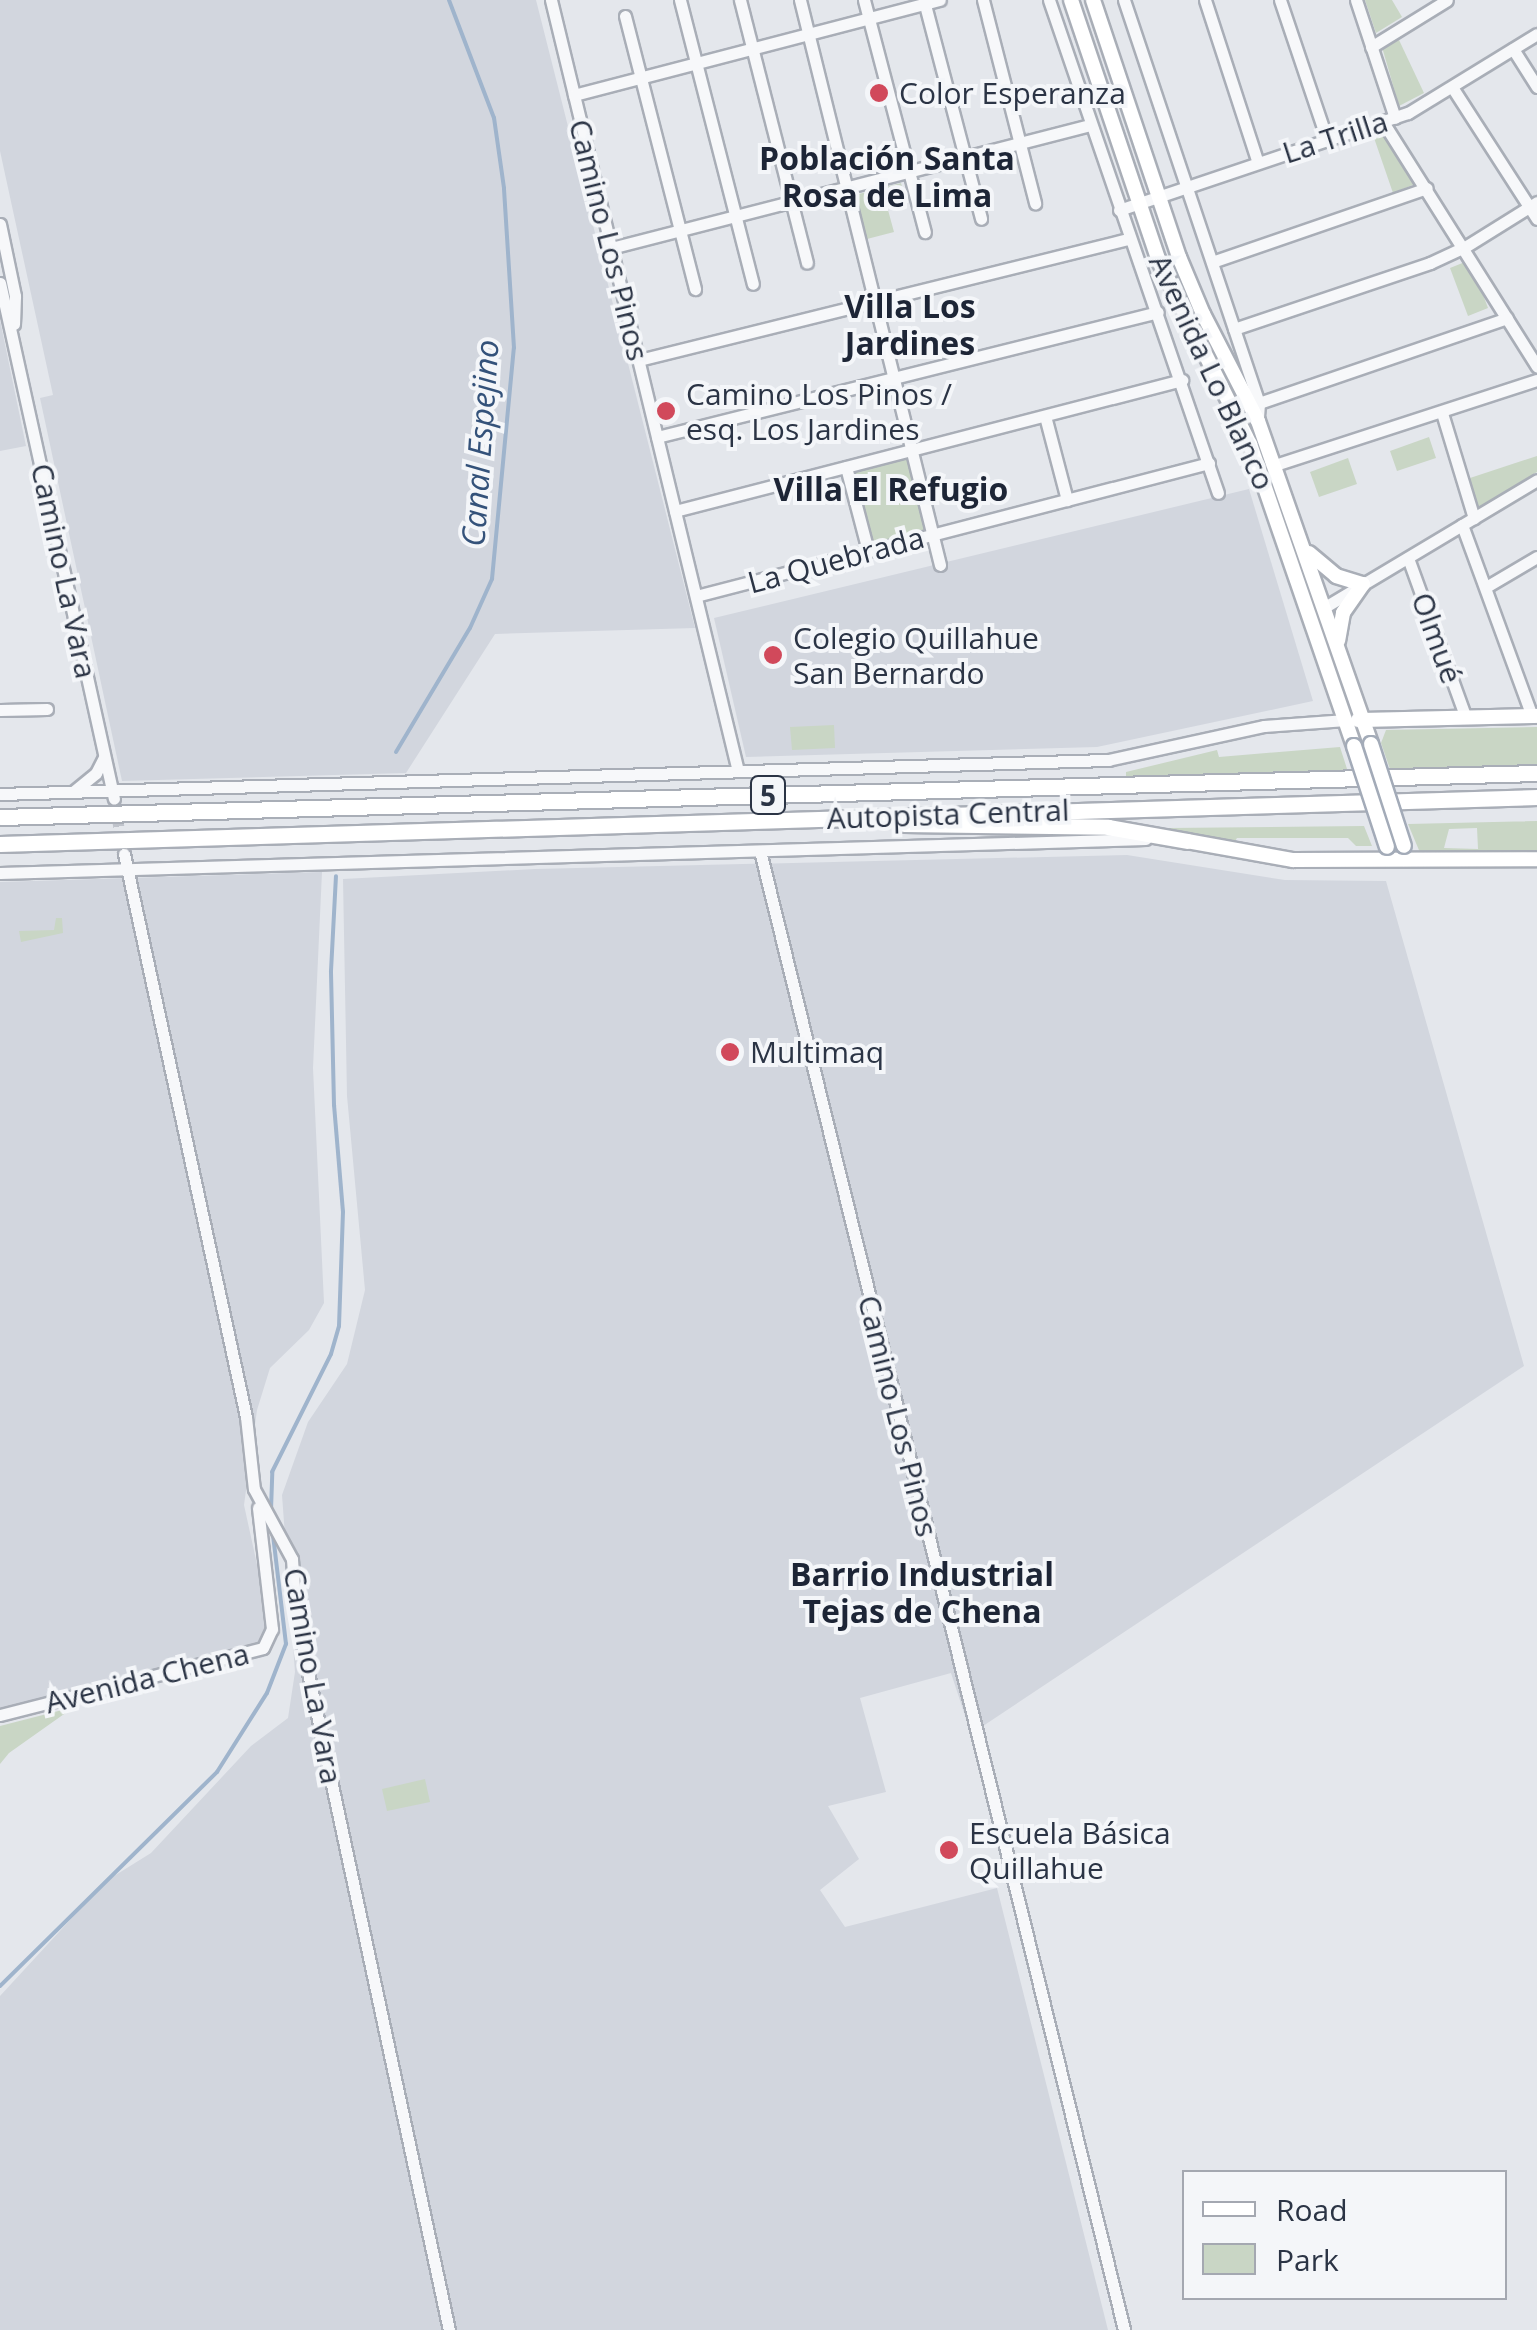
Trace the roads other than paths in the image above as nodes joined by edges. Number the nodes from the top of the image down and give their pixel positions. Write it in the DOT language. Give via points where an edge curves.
graph roads {
  1 [pos="551,0"];
  2 [pos="680,0"];
  3 [pos="740,0"];
  4 [pos="800,0"];
  5 [pos="864,0"];
  6 [pos="940,0"];
  7 [pos="983,0"];
  8 [pos="1048,0"];
  9 [pos="1070,0"];
  10 [pos="1093,0"];
  11 [pos="1124,0"];
  12 [pos="1206,0"];
  13 [pos="1280,0"];
  14 [pos="1356,0"];
  15 [pos="1447,0"];
  16 [pos="924,2"];
  17 [pos="625,16"];
  18 [pos="869,18"];
  19 [pos="809,34"];
  20 [pos="1537,34"];
  21 [pos="1371,47"];
  22 [pos="752,49"];
  23 [pos="1513,49"];
  24 [pos="696,64"];
  25 [pos="641,78"];
  26 [pos="1537,87"];
  27 [pos="1452,88"];
  28 [pos="574,95"];
  29 [pos="1389,120"];
  30 [pos="1090,125"];
  31 [pos="1328,140"];
  32 [pos="1020,143"];
  33 [pos="965,158"];
  34 [pos="1258,163"];
  35 [pos="909,172"];
  36 [pos="1187,186"];
  37 [pos="848,187"];
  38 [pos="1427,188"];
  39 [pos="1158,196"];
  40 [pos="792,202"];
  41 [pos="1035,203"];
  42 [pos="1139,203"];
  43 [pos="1533,204"];
  44 [pos="1118,210"];
  45 [pos="736,216"];
  46 [pos="981,219"];
  47 [pos="1537,220"];
  48 [pos="0,224"];
  49 [pos="680,231"];
  50 [pos="925,232"];
  51 [pos="1128,239"];
  52 [pos="612,248"];
  53 [pos="1465,248"];
  54 [pos="1212,262"];
  55 [pos="807,263"];
  56 [pos="0,283"];
  57 [pos="754,284"];
  58 [pos="695,289"];
  59 [pos="877,302"];
  60 [pos="1158,312"];
  61 [pos="1507,318"];
  62 [pos="1234,329"];
  63 [pos="14,344"];
  64 [pos="638,360"];
  65 [pos="1537,367"];
  66 [pos="894,378"];
  67 [pos="1182,380"];
  68 [pos="1537,380"];
  69 [pos="1259,402"];
  70 [pos="1442,412"];
  71 [pos="1045,416"];
  72 [pos="1258,421"];
  73 [pos="657,437"];
  74 [pos="912,450"];
  75 [pos="1208,463"];
  76 [pos="1275,465"];
  77 [pos="846,467"];
  78 [pos="1537,480"];
  79 [pos="1218,492"];
  80 [pos="1067,500"];
  81 [pos="675,511"];
  82 [pos="1468,522"];
  83 [pos="933,534"];
  84 [pos="1304,547"];
  85 [pos="868,551"];
  86 [pos="1408,558"];
  87 [pos="1536,562"];
  88 [pos="940,564"];
  89 [pos="1364,584"];
  90 [pos="1486,587"];
  91 [pos="696,596"];
  92 [pos="1325,607"];
  93 [pos="1314,625"];
  94 [pos="1338,646"];
  95 [pos="47,709"];
  96 [pos="0,710"];
  97 [pos="1534,716"];
  98 [pos="1466,718"];
  99 [pos="1346,720"];
  100 [pos="1363,720"];
  101 [pos="105,752"];
  102 [pos="738,771"];
  103 [pos="1537,773"];
  104 [pos="72,792"];
  105 [pos="0,794"];
  106 [pos="113,795"];
  107 [pos="1537,797"];
  108 [pos="0,817"];
  109 [pos="866,817"];
  110 [pos="1187,841"];
  111 [pos="0,844"];
  112 [pos="760,851"];
  113 [pos="1389,852"];
  114 [pos="1406,852"];
  115 [pos="124,854"];
  116 [pos="1537,858"];
  117 [pos="128,872"];
  118 [pos="0,873"];
  119 [pos="260,1505"];
  120 [pos="0,1715"];
  121 [pos="450,2330"];
  122 [pos="1124,2330"];
  1 -- 28 [label="street, Camino Los Pinos"];
  2 -- 24 [label="street"];
  3 -- 22 [label="street"];
  4 -- 19 [label="street"];
  5 -- 18 [label="street"];
  6 -- 16 [label="street"];
  7 -- 32 [label="street"];
  8 -- 30 [label="street, Avenida Lo Blanco"];
  9 -- 42 [label="main road, Avenida Lo Blanco"];
  10 -- 39 [label="main road, Avenida Lo Blanco"];
  11 -- 36 [label="street, Avenida Lo Blanco"];
  12 -- 34 [label="street"];
  13 -- 31 [label="street"];
  14 -- 21 [label="street"];
  15 -- 21 [label="street"];
  16 -- 18 [label="street"];
  16 -- 33 [label="street"];
  17 -- 25 [label="street"];
  18 -- 19 [label="street"];
  18 -- 35 [label="street"];
  19 -- 22 [label="street"];
  19 -- 37 [label="street"];
  20 -- 23 [label="street, La Trilla"];
  21 -- 29 [label="street"];
  22 -- 24 [label="street"];
  22 -- 40 [label="street"];
  23 -- 26 [label="street"];
  23 -- 27 [label="street, La Trilla"];
  24 -- 25 [label="street"];
  24 -- 45 [label="street"];
  25 -- 28 [label="street"];
  25 -- 49 [label="street"];
  27 -- 29 [label="street, La Trilla"];
  27 -- 43 [label="street"];
  28 -- 52 [label="street, Camino Los Pinos"];
  29 -- 31 [label="street, La Trilla"];
  29 -- 38 [label="street"];
  30 -- 32 [label="street"];
  30 -- 44 [label="street, Avenida Lo Blanco"];
  31 -- 34 [label="street, La Trilla"];
  32 -- 33 [label="street"];
  32 -- 41 [label="street"];
  33 -- 35 [label="street"];
  33 -- 46 [label="street"];
  34 -- 36 [label="street, La Trilla"];
  35 -- 37 [label="street"];
  35 -- 50 [label="street"];
  36 -- 39 [label="street, La Trilla"];
  36 -- 54 [label="street, Avenida Lo Blanco"];
  37 -- 40 [label="street"];
  37 -- 59 [label="street"];
  38 -- 53 [label="street"];
  38 -- 54 [label="street"];
  39 -- 42 [label="street, La Trilla"];
  39 -- 72 [label="main road, Avenida Lo Blanco" via="1194,296"];
  40 -- 45 [label="street"];
  40 -- 55 [label="street"];
  42 -- 44 [label="street, La Trilla"];
  42 -- 93 [label="main road, Avenida Lo Blanco" via="1174,297 1246,433"];
  43 -- 47 [label="street"];
  43 -- 53 [label="street"];
  44 -- 51 [label="street, Avenida Lo Blanco"];
  45 -- 49 [label="street"];
  45 -- 57 [label="street"];
  48 -- 63 [label="street, Camino La Vara" via="15,296"];
  49 -- 52 [label="street"];
  49 -- 58 [label="street"];
  51 -- 59 [label="street"];
  51 -- 60 [label="street, Avenida Lo Blanco"];
  52 -- 64 [label="street, Camino Los Pinos"];
  53 -- 61 [label="street"];
  53 -- 62 [label="street"];
  54 -- 62 [label="street, Avenida Lo Blanco"];
  56 -- 63 [label="street, Camino La Vara"];
  59 -- 64 [label="street"];
  59 -- 66 [label="street"];
  60 -- 66 [label="street"];
  60 -- 67 [label="street, Avenida Lo Blanco"];
  61 -- 65 [label="street"];
  61 -- 69 [label="street"];
  62 -- 69 [label="street, Avenida Lo Blanco"];
  63 -- 101 [label="street, Camino La Vara"];
  64 -- 73 [label="street, Camino Los Pinos"];
  66 -- 73 [label="street"];
  66 -- 74 [label="street"];
  67 -- 71 [label="street"];
  67 -- 75 [label="street, Avenida Lo Blanco"];
  68 -- 70 [label="street"];
  69 -- 72 [label="street, Avenida Lo Blanco"];
  70 -- 76 [label="street"];
  70 -- 82 [label="street"];
  71 -- 74 [label="street"];
  71 -- 80 [label="street"];
  72 -- 76 [label="main road, Avenida Lo Blanco"];
  73 -- 81 [label="street, Camino Los Pinos"];
  74 -- 77 [label="street"];
  74 -- 83 [label="street"];
  75 -- 79 [label="street, Avenida Lo Blanco"];
  75 -- 80 [label="street, La Quebrada"];
  76 -- 84 [label="main road, Avenida Lo Blanco"];
  77 -- 81 [label="street"];
  77 -- 85 [label="street"];
  78 -- 82 [label="street"];
  80 -- 83 [label="street, La Quebrada"];
  81 -- 91 [label="street, Camino Los Pinos"];
  82 -- 86 [label="street"];
  82 -- 90 [label="street"];
  83 -- 85 [label="street, La Quebrada"];
  83 -- 88 [label="street"];
  84 -- 89 [label="main road" via="1336,576"];
  84 -- 92 [label="main road, Avenida Lo Blanco"];
  85 -- 91 [label="street, La Quebrada"];
  86 -- 89 [label="street"];
  86 -- 98 [label="street, Olmué"];
  87 -- 90 [label="street"];
  89 -- 92 [label="street"];
  89 -- 94 [label="main road" via="1343,614"];
  90 -- 97 [label="street"];
  91 -- 102 [label="street, Camino Los Pinos"];
  92 -- 93 [label="main road"];
  92 -- 94 [label="main road, Avenida Lo Blanco"];
  93 -- 99 [label="main road, Avenida Lo Blanco"];
  94 -- 100 [label="main road, Avenida Lo Blanco"];
  95 -- 96 [label="street"];
  97 -- 98 [label="main road"];
  98 -- 100 [label="main road"];
  99 -- 100 [label="main road"];
  99 -- 102 [label="street" via="1264,726 1108,760"];
  99 -- 113 [label="main road, Avenida Lo Blanco, bridge"];
  100 -- 114 [label="main road, Avenida Lo Blanco, bridge"];
  101 -- 104 [label="street" via="96,773"];
  101 -- 106 [label="street, Camino La Vara"];
  102 -- 106 [label="street"];
  103 -- 108 [label="highway, Autopista Central / 5"];
  104 -- 105 [label="street"];
  104 -- 106 [label="street"];
  107 -- 109 [label="highway, Autopista Central / 5"];
  109 -- 110 [label="highway" via="936,827 1108,828"];
  109 -- 111 [label="highway, Autopista Central / 5"];
  110 -- 112 [label="street"];
  110 -- 113 [label="main road" via="1292,860"];
  112 -- 117 [label="street"];
  112 -- 122 [label="street, Camino Los Pinos"];
  113 -- 114 [label="main road"];
  114 -- 116 [label="main road"];
  115 -- 117 [label="street, Camino La Vara"];
  117 -- 118 [label="street"];
  117 -- 119 [label="street, Camino La Vara"];
  119 -- 120 [label="street, Avenida Chena" via="272,1629 263,1648"];
  119 -- 121 [label="street, Camino La Vara" via="292,1559 296,1617"];
}
